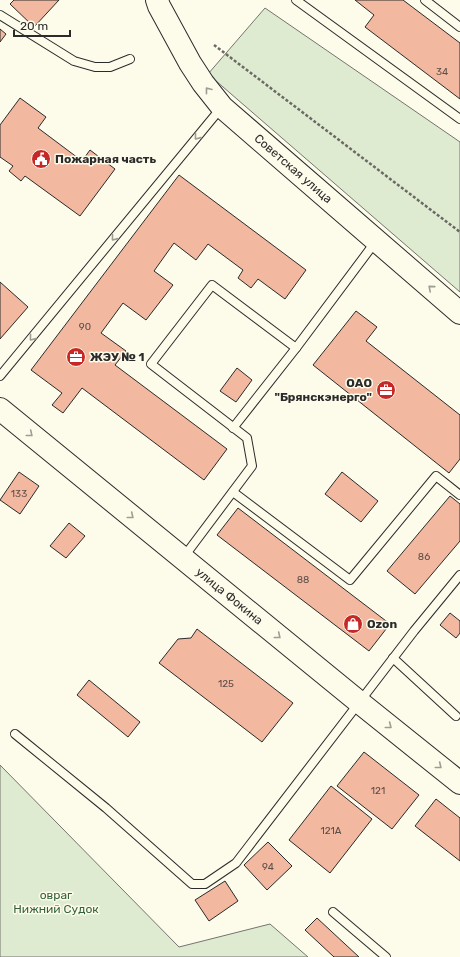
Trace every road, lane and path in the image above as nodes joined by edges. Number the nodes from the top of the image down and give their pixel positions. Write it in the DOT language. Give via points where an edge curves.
graph roads {
  1 [pos="158,0"];
  2 [pos="296,0"];
  3 [pos="425,0"];
  4 [pos="0,15"];
  5 [pos="460,27"];
  6 [pos="214,45"];
  7 [pos="130,60"];
  8 [pos="222,107"];
  9 [pos="460,119"];
  10 [pos="460,232"];
  11 [pos="377,240"];
  12 [pos="460,314"];
  13 [pos="296,348"];
  14 [pos="0,376"];
  15 [pos="0,409"];
  16 [pos="233,428"];
  17 [pos="233,492"];
  18 [pos="460,495"];
  19 [pos="183,558"];
  20 [pos="460,575"];
  21 [pos="393,658"];
  22 [pos="359,702"];
  23 [pos="456,716"];
  24 [pos="15,734"];
  25 [pos="460,783"];
  26 [pos="333,912"];
  27 [pos="386,957"];
  8 -- 1 [label="main road, Советская улица, one-way" via="190,63"];
  2 -- 9 [label="lane"];
  3 -- 5 [label="lane"];
  4 -- 7 [label="lane" via="74,61 95,67 110,67"];
  6 -- 10 [label="path"];
  8 -- 11 [label="main road, Советская улица"];
  8 -- 14 [label="lane, one-way"];
  12 -- 11 [label="main road, Советская улица, one-way"];
  11 -- 13 [label="lane"];
  13 -- 16 [label="lane"];
  13 -- 16 [label="lane" via="212,285 151,364"];
  15 -- 19 [label="main road, улица Фокина, one-way"];
  16 -- 17 [label="lane" via="247,438 252,466"];
  17 -- 18 [label="lane" via="350,580 436,476"];
  17 -- 19 [label="lane"];
  19 -- 22 [label="main road, улица Фокина, one-way"];
  20 -- 21 [label="lane"];
  21 -- 22 [label="lane"];
  21 -- 23 [label="lane"];
  22 -- 24 [label="lane" via="236,863 205,884 192,884 106,808"];
  22 -- 25 [label="main road, улица Фокина, one-way"];
  26 -- 27 [label="lane"];
}
